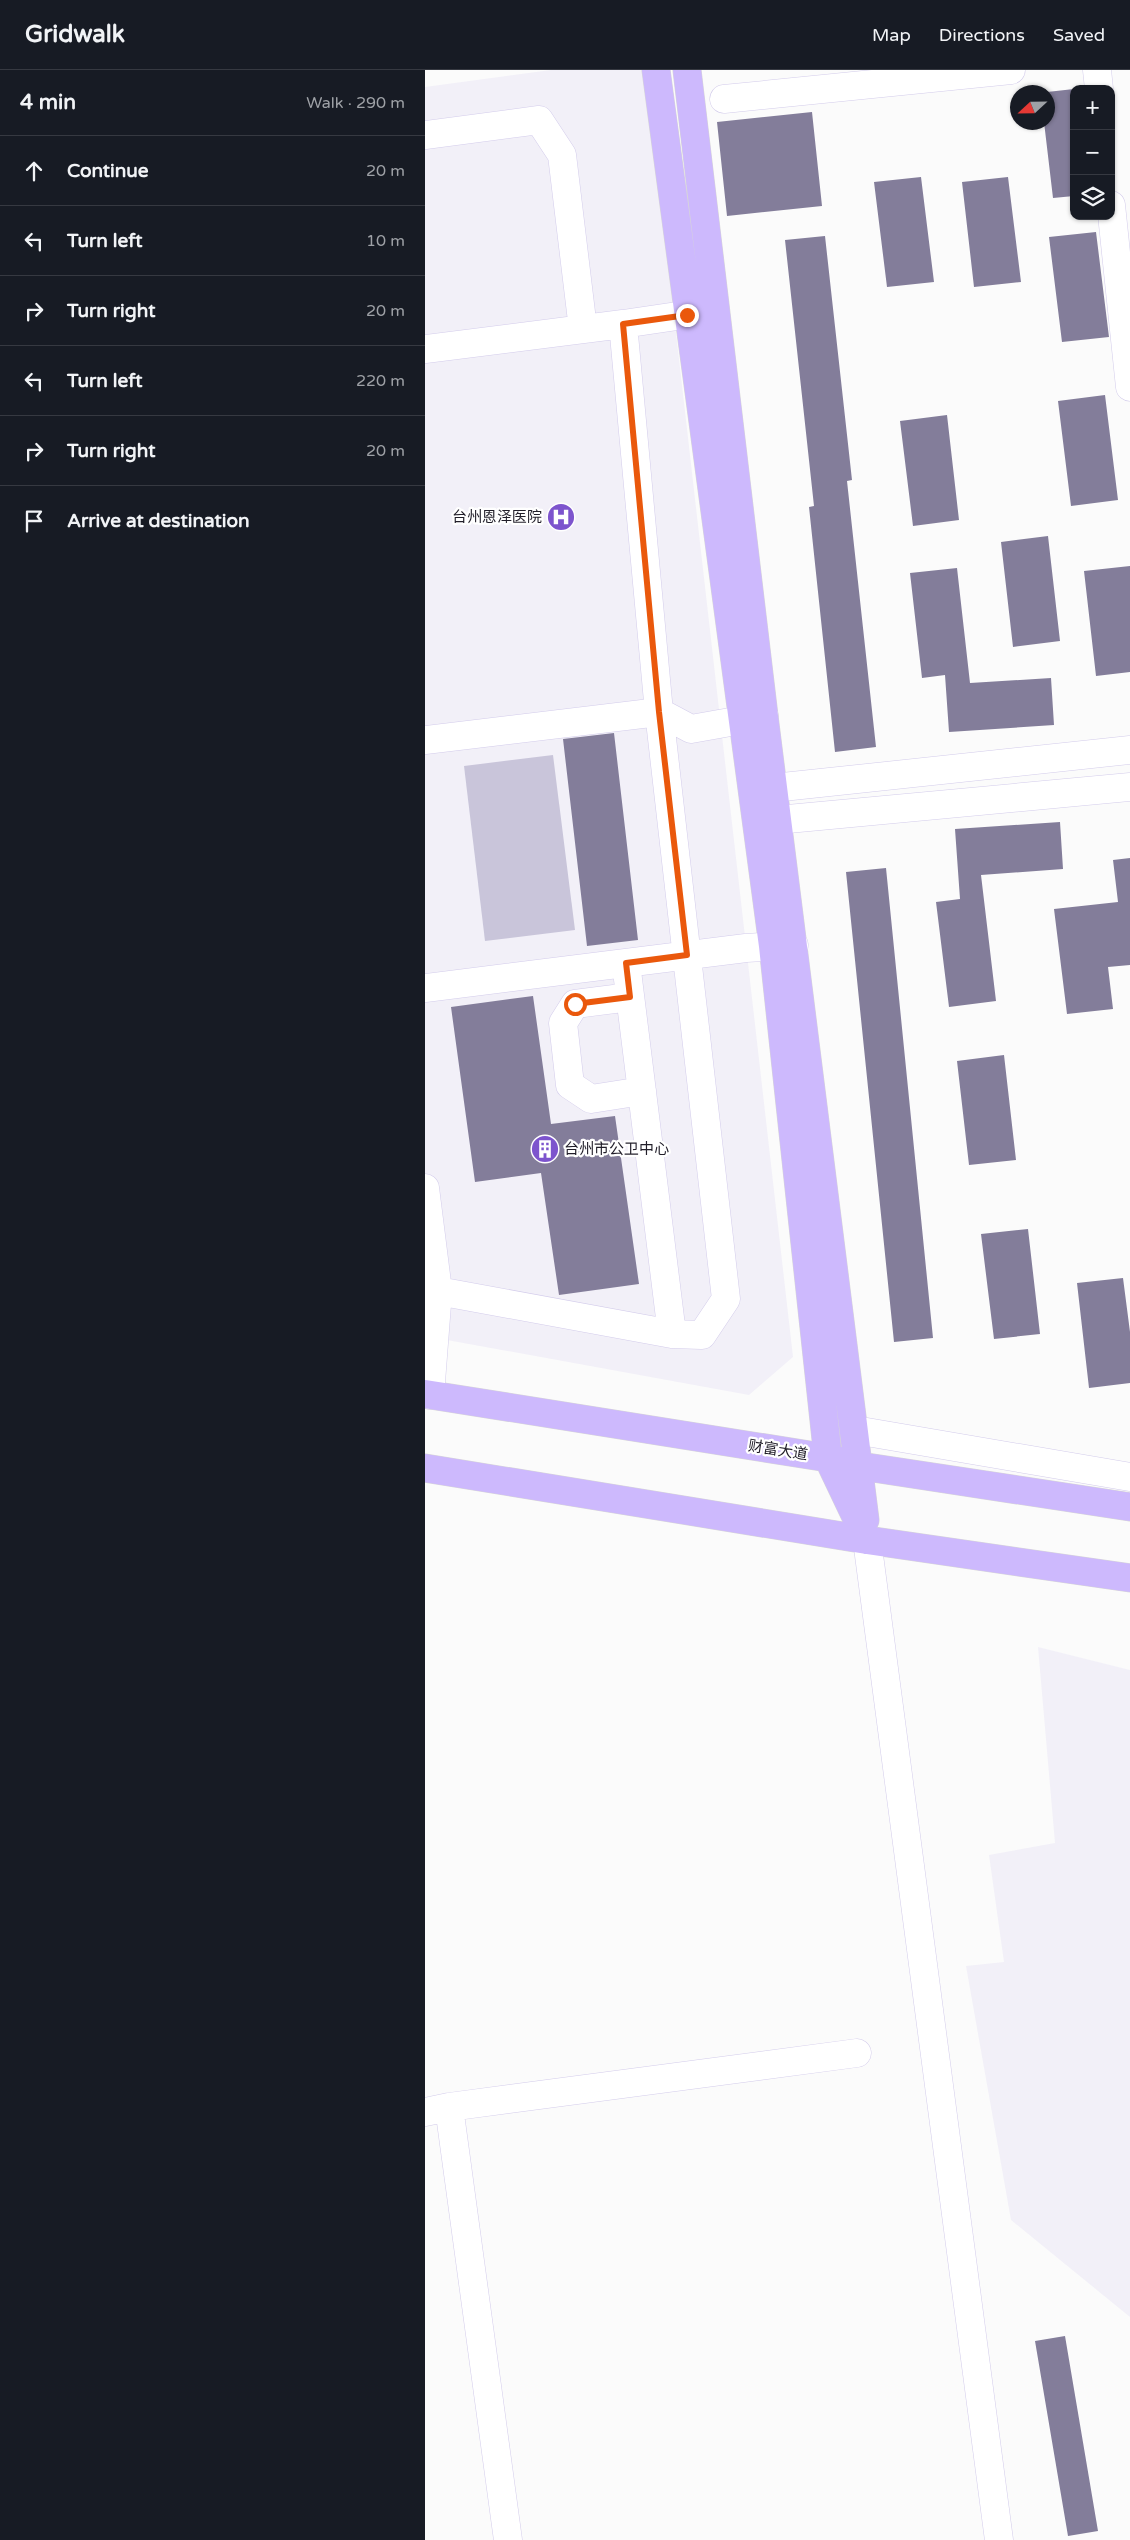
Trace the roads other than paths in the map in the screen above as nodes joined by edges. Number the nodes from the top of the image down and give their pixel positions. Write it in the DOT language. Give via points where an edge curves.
graph roads {
  1 [pos="656,70"];
  2 [pos="687,70"];
  3 [pos="1011,70"];
  4 [pos="1097,70"];
  5 [pos="1099,85"];
  6 [pos="724,99"];
  7 [pos="425,135"];
  8 [pos="1113,220"];
  9 [pos="716,310"];
  10 [pos="687,315"];
  11 [pos="623,324"];
  12 [pos="583,329"];
  13 [pos="425,349"];
  14 [pos="1130,387"];
  15 [pos="659,712"];
  16 [pos="753,718"];
  17 [pos="425,740"];
  18 [pos="1130,750"];
  19 [pos="1130,787"];
  20 [pos="773,788"];
  21 [pos="777,820"];
  22 [pos="783,945"];
  23 [pos="687,955"];
  24 [pos="626,963"];
  25 [pos="425,988"];
  26 [pos="630,997"];
  27 [pos="642,1091"];
  28 [pos="425,1189"];
  29 [pos="438,1291"];
  30 [pos="672,1334"];
  31 [pos="428,1394"];
  32 [pos="855,1430"];
  33 [pos="828,1458"];
  34 [pos="860,1466"];
  35 [pos="425,1468"];
  36 [pos="1130,1477"];
  37 [pos="1130,1507"];
  38 [pos="867,1540"];
  39 [pos="1130,1578"];
  40 [pos="857,2053"];
  41 [pos="437,2110"];
  42 [pos="508,2540"];
  43 [pos="999,2540"];
  1 -- 10 [label="main road"];
  2 -- 9 [label="main road"];
  3 -- 6 [label="street"];
  4 -- 5 [label="street"];
  7 -- 12 [label="street" via="539,120 562,155"];
  8 -- 14 [label="street"];
  9 -- 10 [label="street"];
  9 -- 16 [label="main road"];
  10 -- 11 [label="street"];
  10 -- 16 [label="main road"];
  11 -- 12 [label="street"];
  11 -- 15 [label="street"];
  12 -- 13 [label="street"];
  15 -- 16 [label="street" via="691,730"];
  15 -- 17 [label="street"];
  15 -- 23 [label="street"];
  16 -- 20 [label="main road"];
  16 -- 22 [label="main road"];
  18 -- 20 [label="street"];
  19 -- 21 [label="street"];
  20 -- 21 [label="main road"];
  21 -- 22 [label="main road"];
  22 -- 23 [label="street"];
  22 -- 32 [label="main road"];
  22 -- 33 [label="main road"];
  23 -- 24 [label="street"];
  23 -- 30 [label="street" via="727,1299 702,1335"];
  24 -- 25 [label="street"];
  24 -- 26 [label="street"];
  26 -- 27 [label="street"];
  26 -- 27 [label="street" via="575,1004 563,1023 570,1085 591,1099"];
  27 -- 30 [label="street"];
  28 -- 29 [label="street"];
  29 -- 30 [label="street"];
  29 -- 31 [label="street"];
  31 -- 33 [label="main road, 财富大道"];
  32 -- 34 [label="main road"];
  32 -- 36 [label="street"];
  33 -- 34 [label="main road, 财富大道"];
  33 -- 38 [label="main road"];
  34 -- 37 [label="main road, 财富大道"];
  34 -- 38 [label="main road"];
  35 -- 38 [label="main road"];
  38 -- 39 [label="main road"];
  38 -- 43 [label="street"];
  40 -- 41 [label="street"];
  41 -- 42 [label="street"];
}
